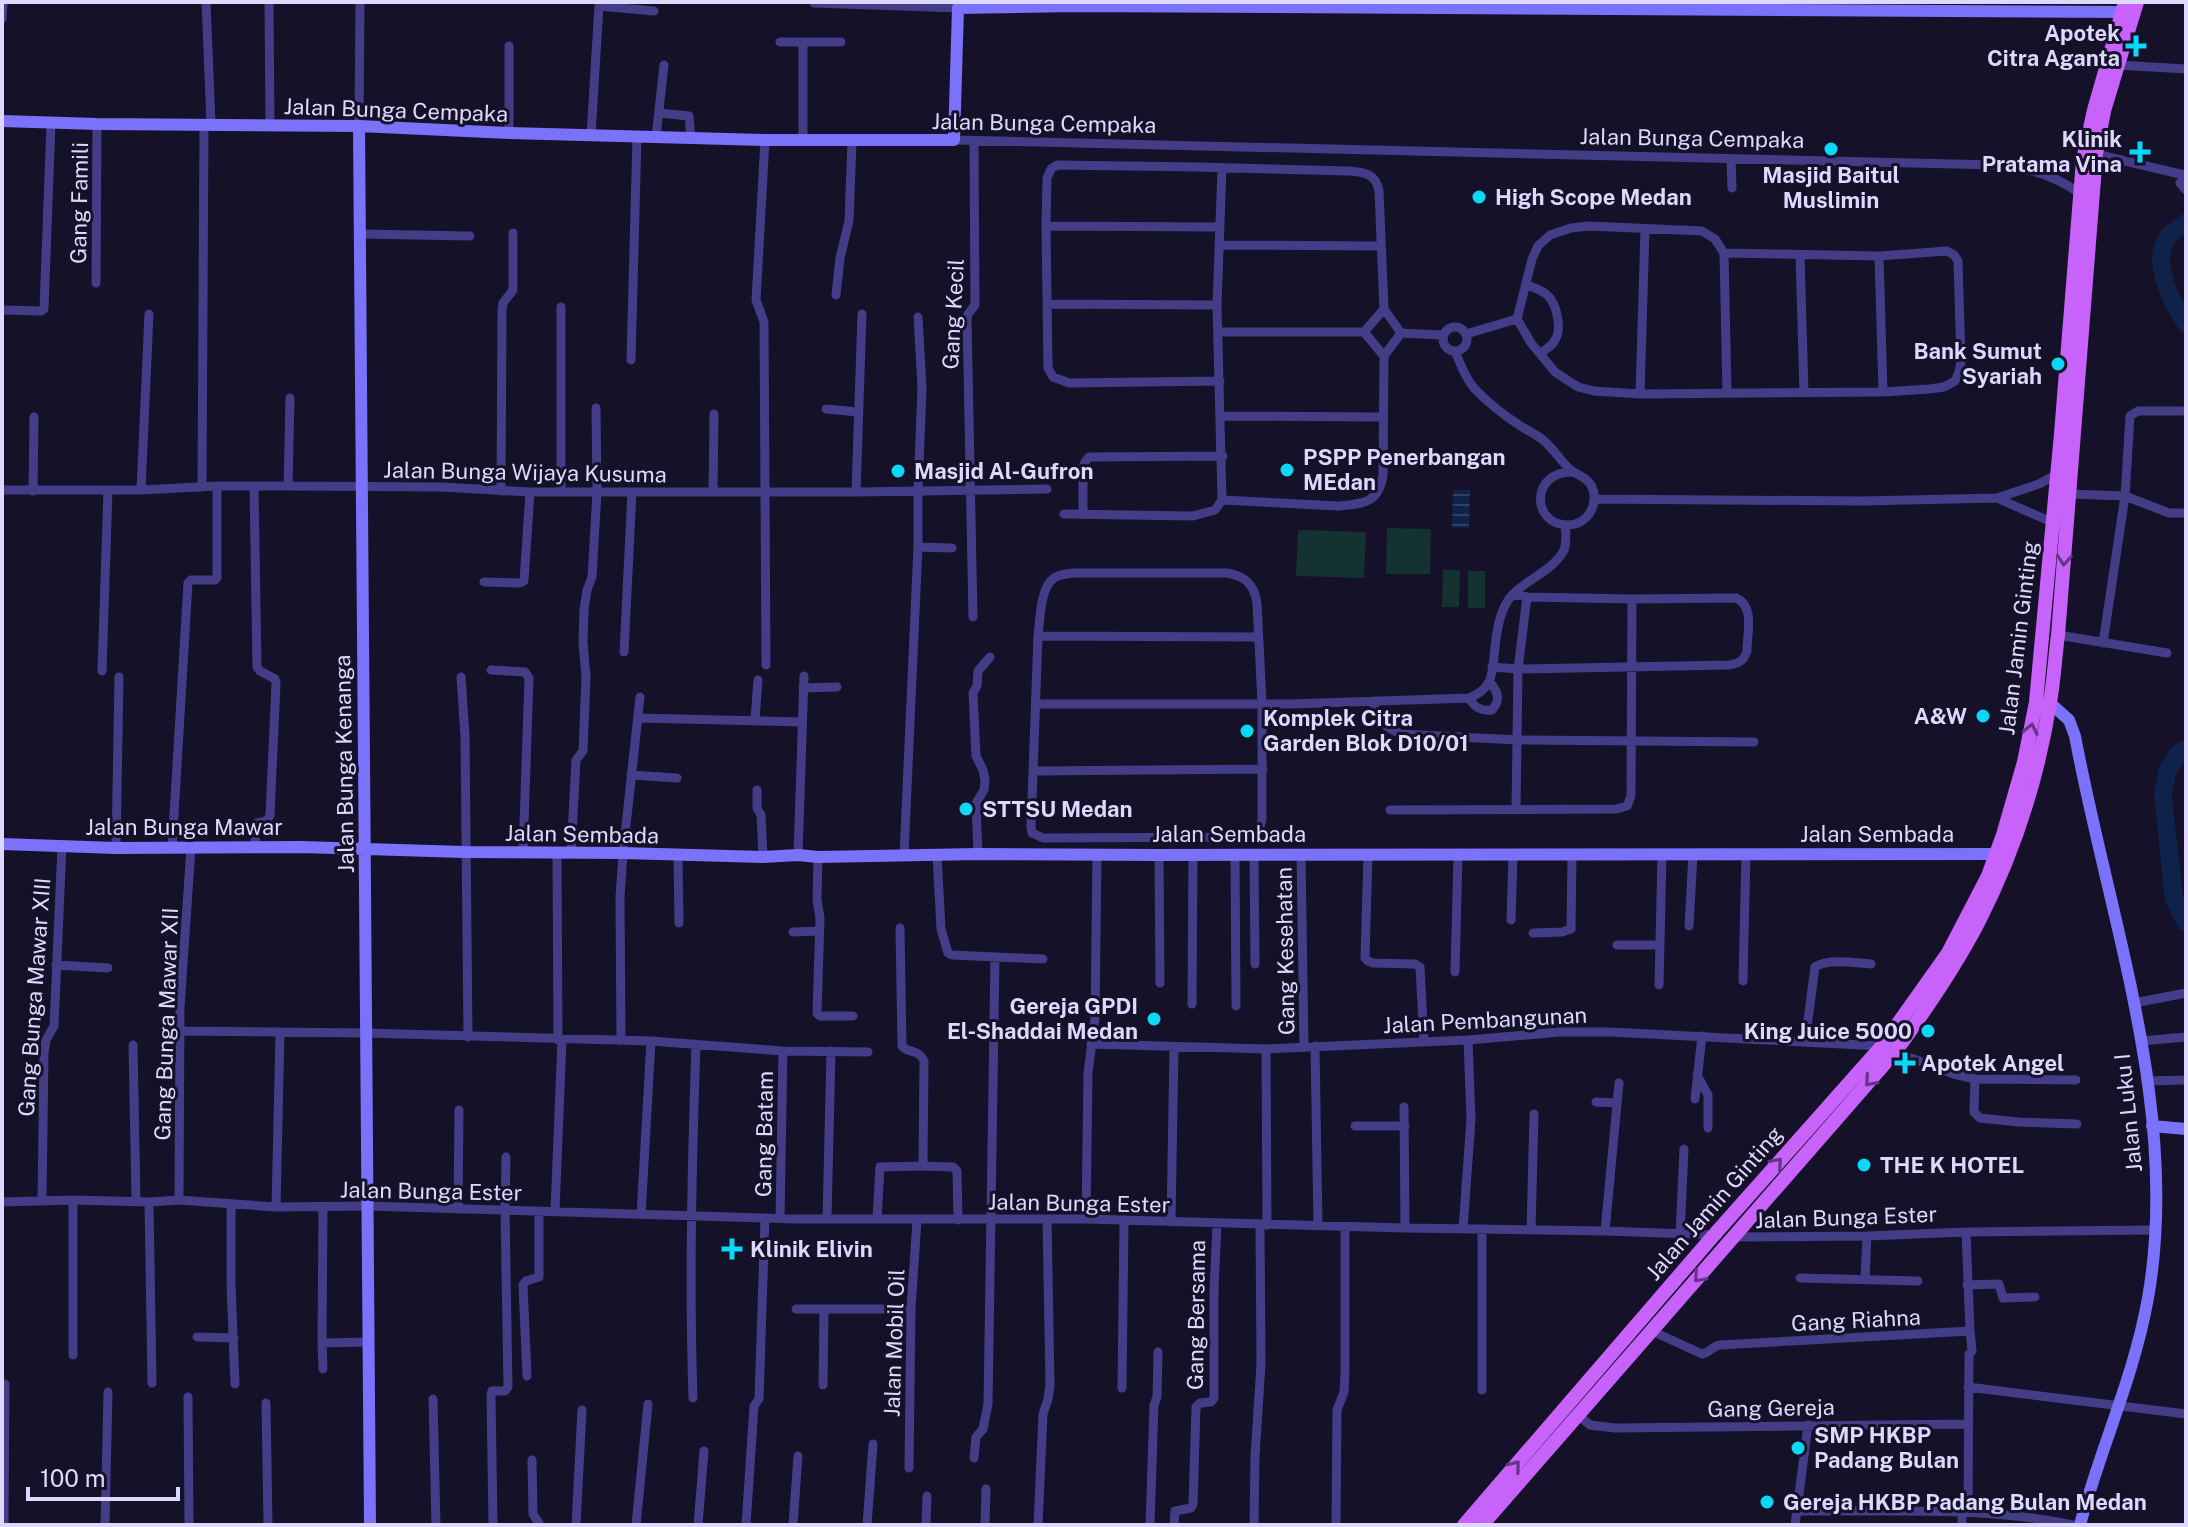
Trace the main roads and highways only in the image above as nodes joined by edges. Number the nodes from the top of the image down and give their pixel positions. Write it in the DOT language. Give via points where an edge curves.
graph roads {
  1 [pos="2129,7"];
  2 [pos="2064,474"];
  3 [pos="2060,525"];
  4 [pos="1888,1049"];
  5 [pos="1464,1525"];
  6 [pos="1482,1525"];
  1 -- 2 [label="main road, Jalan Jamin Ginting" via="2096,154"];
  1 -- 2 [label="main road, Jalan Jamin Ginting" via="2083,160"];
  2 -- 3 [label="main road, Jalan Jamin Ginting"];
  2 -- 3 [label="main road, Jalan Jamin Ginting" via="2069,494"];
  4 -- 3 [label="main road, Jalan Jamin Ginting, one-way" via="1969,917 1997,854 2036,702"];
  3 -- 4 [label="main road, Jalan Jamin Ginting, one-way" via="2058,635 2050,703 2029,794 1997,883 1955,965 1936,996"];
  5 -- 4 [label="main road, Jalan Jamin Ginting, one-way" via="1714,1235"];
  4 -- 6 [label="main road, Jalan Jamin Ginting, one-way" via="1735,1237"];
}
